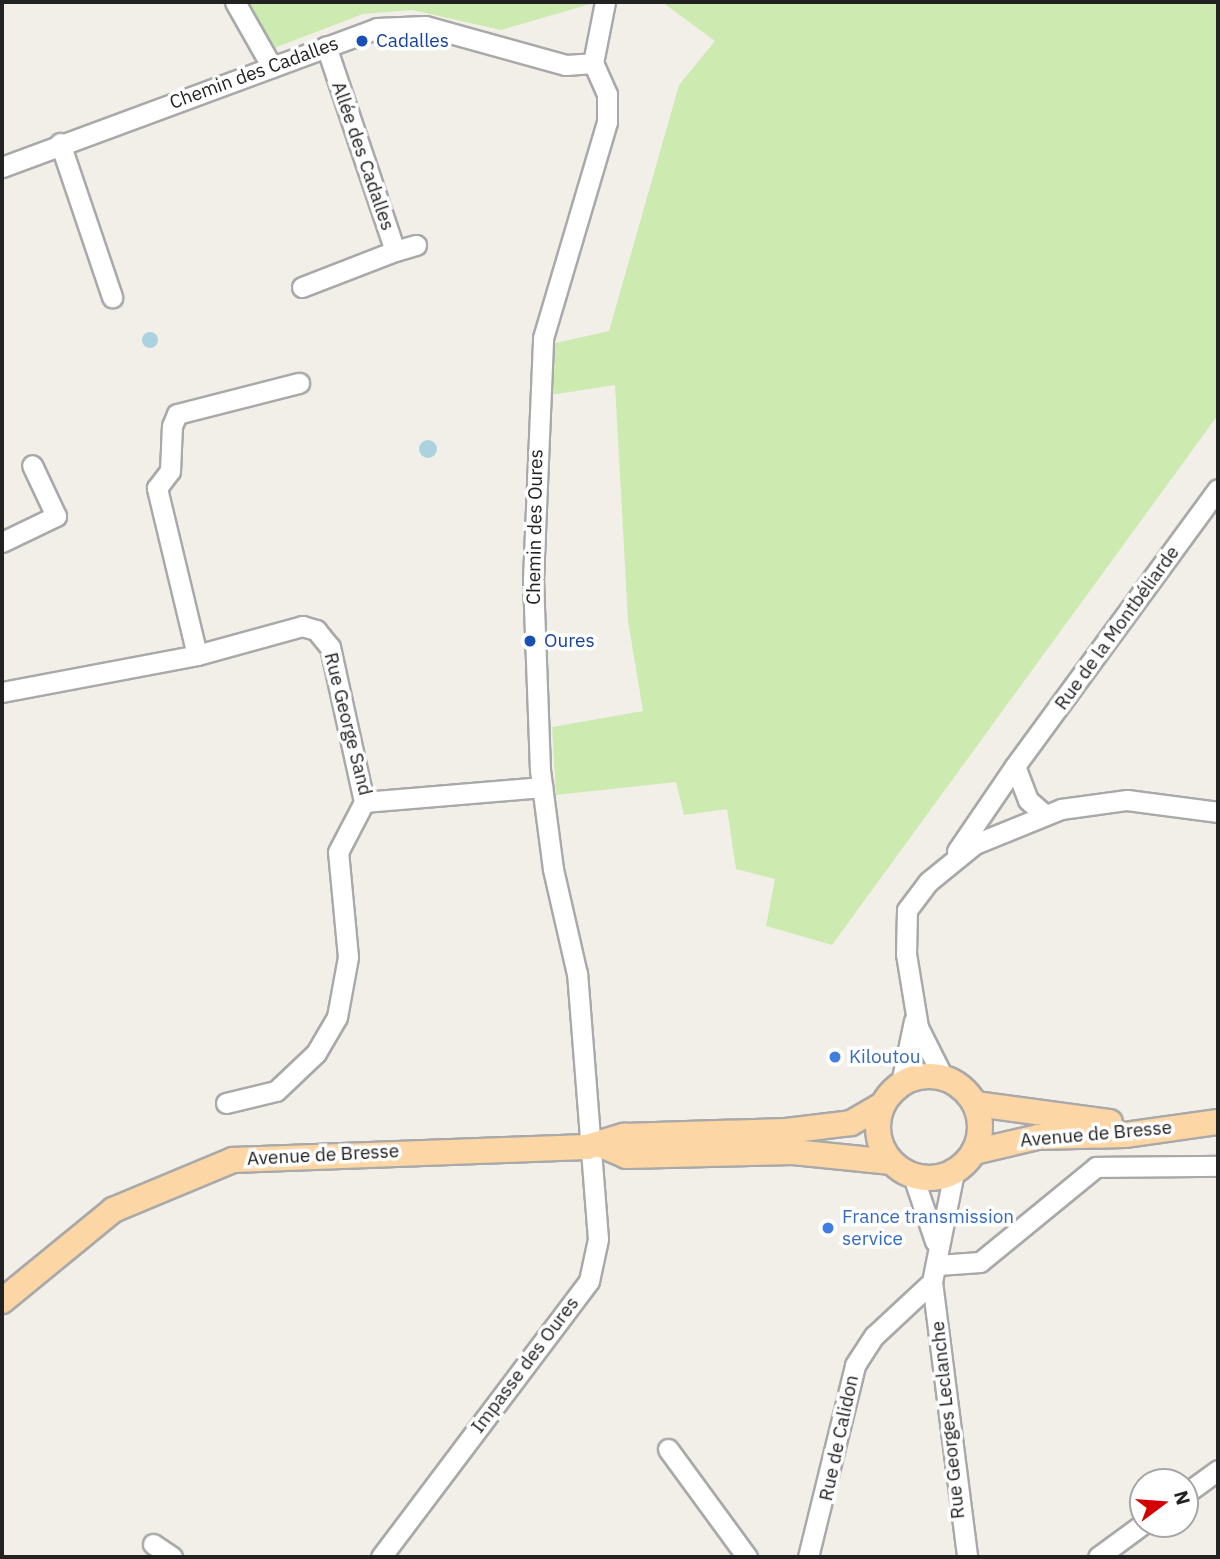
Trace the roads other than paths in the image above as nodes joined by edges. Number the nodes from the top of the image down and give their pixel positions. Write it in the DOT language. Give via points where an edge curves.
graph roads {
  1 [pos="235,2"];
  2 [pos="605,2"];
  3 [pos="327,46"];
  4 [pos="593,63"];
  5 [pos="272,67"];
  6 [pos="60,143"];
  7 [pos="2,167"];
  8 [pos="416,245"];
  9 [pos="395,251"];
  10 [pos="302,287"];
  11 [pos="112,297"];
  12 [pos="299,383"];
  13 [pos="32,465"];
  14 [pos="1218,489"];
  15 [pos="2,542"];
  16 [pos="197,655"];
  17 [pos="2,692"];
  18 [pos="1015,766"];
  19 [pos="542,787"];
  20 [pos="364,802"];
  21 [pos="1218,812"];
  22 [pos="1043,813"];
  23 [pos="949,862"];
  24 [pos="913,1003"];
  25 [pos="943,1077"];
  26 [pos="901,1083"];
  27 [pos="226,1103"];
  28 [pos="975,1104"];
  29 [pos="882,1105"];
  30 [pos="1218,1121"];
  31 [pos="595,1147"];
  32 [pos="974,1152"];
  33 [pos="891,1162"];
  34 [pos="1218,1166"];
  35 [pos="954,1172"];
  36 [pos="913,1176"];
  37 [pos="935,1273"];
  38 [pos="2,1301"];
  39 [pos="668,1449"];
  40 [pos="1218,1470"];
  41 [pos="1199,1484"];
  42 [pos="1129,1534"];
  43 [pos="153,1544"];
  44 [pos="172,1557"];
  45 [pos="381,1557"];
  46 [pos="747,1557"];
  47 [pos="808,1557"];
  48 [pos="967,1557"];
  49 [pos="1098,1557"];
  1 -- 5 [label="street"];
  2 -- 4 [label="street"];
  3 -- 4 [label="street, Chemin des Cadalles" via="377,28 425,26 566,65"];
  3 -- 5 [label="street, Chemin des Cadalles"];
  3 -- 9 [label="street, Allée des Cadalles"];
  4 -- 19 [label="street, Chemin des Oures" via="607,94 607,122 548,309 537,417 533,580"];
  5 -- 6 [label="street, Chemin des Cadalles"];
  6 -- 7 [label="street, Chemin des Cadalles"];
  6 -- 11 [label="street"];
  8 -- 9 [label="street"];
  9 -- 10 [label="street, Allée des Cadalles"];
  12 -- 16 [label="street" via="177,414 172,426 170,471 157,488"];
  13 -- 15 [label="street" via="56,516"];
  14 -- 18 [label="street, Rue de la Montbéliarde"];
  16 -- 17 [label="street, Rue George Sand"];
  16 -- 20 [label="street, Rue George Sand" via="302,626 316,630 330,648"];
  18 -- 22 [label="street" via="1028,800"];
  18 -- 23 [label="street, Rue de la Montbéliarde"];
  19 -- 20 [label="street, Rue George Sand"];
  19 -- 31 [label="street, Chemin des Oures" via="577,974"];
  20 -- 27 [label="street" via="338,852 348,957 337,1017 316,1053 276,1091"];
  21 -- 22 [label="street" via="1127,800"];
  22 -- 23 [label="street" via="1000,830"];
  23 -- 24 [label="street" via="907,909"];
  24 -- 25 [label="street"];
  24 -- 26 [label="street" via="912,1045"];
  25 -- 26 [label="main road"];
  25 -- 28 [label="main road"];
  26 -- 29 [label="main road"];
  28 -- 30 [label="main road, Avenue de Bresse" via="1097,1122"];
  28 -- 32 [label="main road" via="980,1136"];
  29 -- 31 [label="main road, Avenue de Bresse" via="831,1126 624,1136"];
  29 -- 33 [label="main road" via="878,1135"];
  30 -- 32 [label="main road, Avenue de Bresse" via="1125,1135 1038,1137"];
  31 -- 33 [label="main road, Avenue de Bresse" via="626,1156 793,1152"];
  31 -- 38 [label="main road, Avenue de Bresse" via="233,1160 114,1210"];
  31 -- 45 [label="street, Impasse des Oures" via="598,1239 589,1280"];
  32 -- 35 [label="main road"];
  33 -- 36 [label="main road"];
  34 -- 37 [label="street" via="1096,1167 980,1262"];
  35 -- 36 [label="main road"];
  35 -- 37 [label="street"];
  36 -- 37 [label="street" via="927,1203"];
  37 -- 47 [label="street, Rue de Calidon" via="861,1351"];
  37 -- 48 [label="street, Rue Georges Leclanche"];
  39 -- 46 [label="street"];
  40 -- 41 [label="street"];
  42 -- 49 [label="street"];
  43 -- 44 [label="street"];
}
